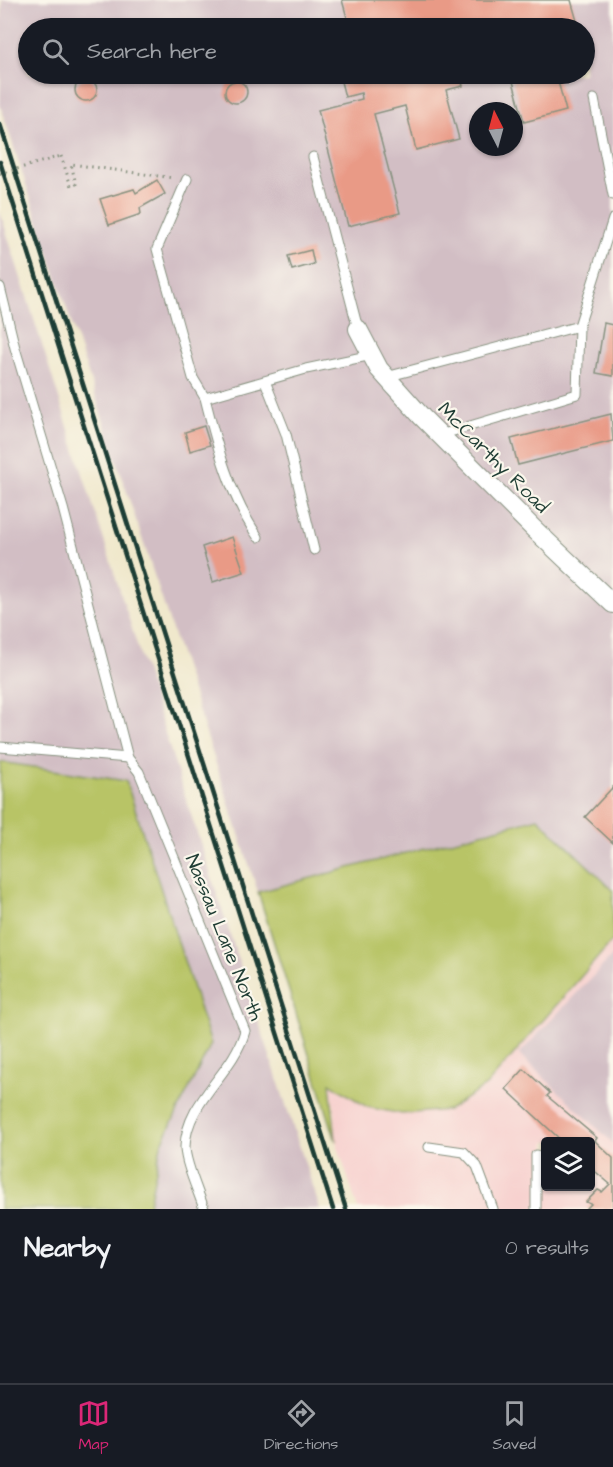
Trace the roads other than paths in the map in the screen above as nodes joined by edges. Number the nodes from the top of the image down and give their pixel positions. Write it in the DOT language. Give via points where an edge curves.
graph roads {
  1 [pos="594,99"];
  2 [pos="313,157"];
  3 [pos="187,179"];
  4 [pos="613,195"];
  5 [pos="613,221"];
  6 [pos="0,287"];
  7 [pos="579,326"];
  8 [pos="358,328"];
  9 [pos="372,355"];
  10 [pos="386,377"];
  11 [pos="265,381"];
  12 [pos="205,398"];
  13 [pos="440,435"];
  14 [pos="258,537"];
  15 [pos="314,550"];
  16 [pos="613,604"];
  17 [pos="0,747"];
  18 [pos="128,758"];
  19 [pos="429,1147"];
  20 [pos="536,1155"];
  21 [pos="204,1209"];
  22 [pos="493,1209"];
  23 [pos="536,1209"];
  1 -- 4 [label="lane"];
  2 -- 8 [label="lane"];
  3 -- 12 [label="lane" via="157,249 193,378"];
  5 -- 7 [label="lane"];
  6 -- 18 [label="lane"];
  7 -- 10 [label="lane"];
  7 -- 13 [label="lane" via="577,394"];
  8 -- 9 [label="street, McCarthy Road"];
  9 -- 10 [label="street, McCarthy Road"];
  9 -- 11 [label="lane"];
  10 -- 13 [label="street, McCarthy Road"];
  11 -- 12 [label="lane"];
  11 -- 15 [label="lane" via="285,434"];
  12 -- 14 [label="lane" via="242,513"];
  13 -- 16 [label="street, McCarthy Road"];
  17 -- 18 [label="lane"];
  18 -- 21 [label="lane, Nassau Lane North" via="139,772 245,1031 239,1050 191,1114 185,1149"];
  19 -- 22 [label="lane" via="464,1152 477,1166"];
  20 -- 23 [label="lane"];
}
